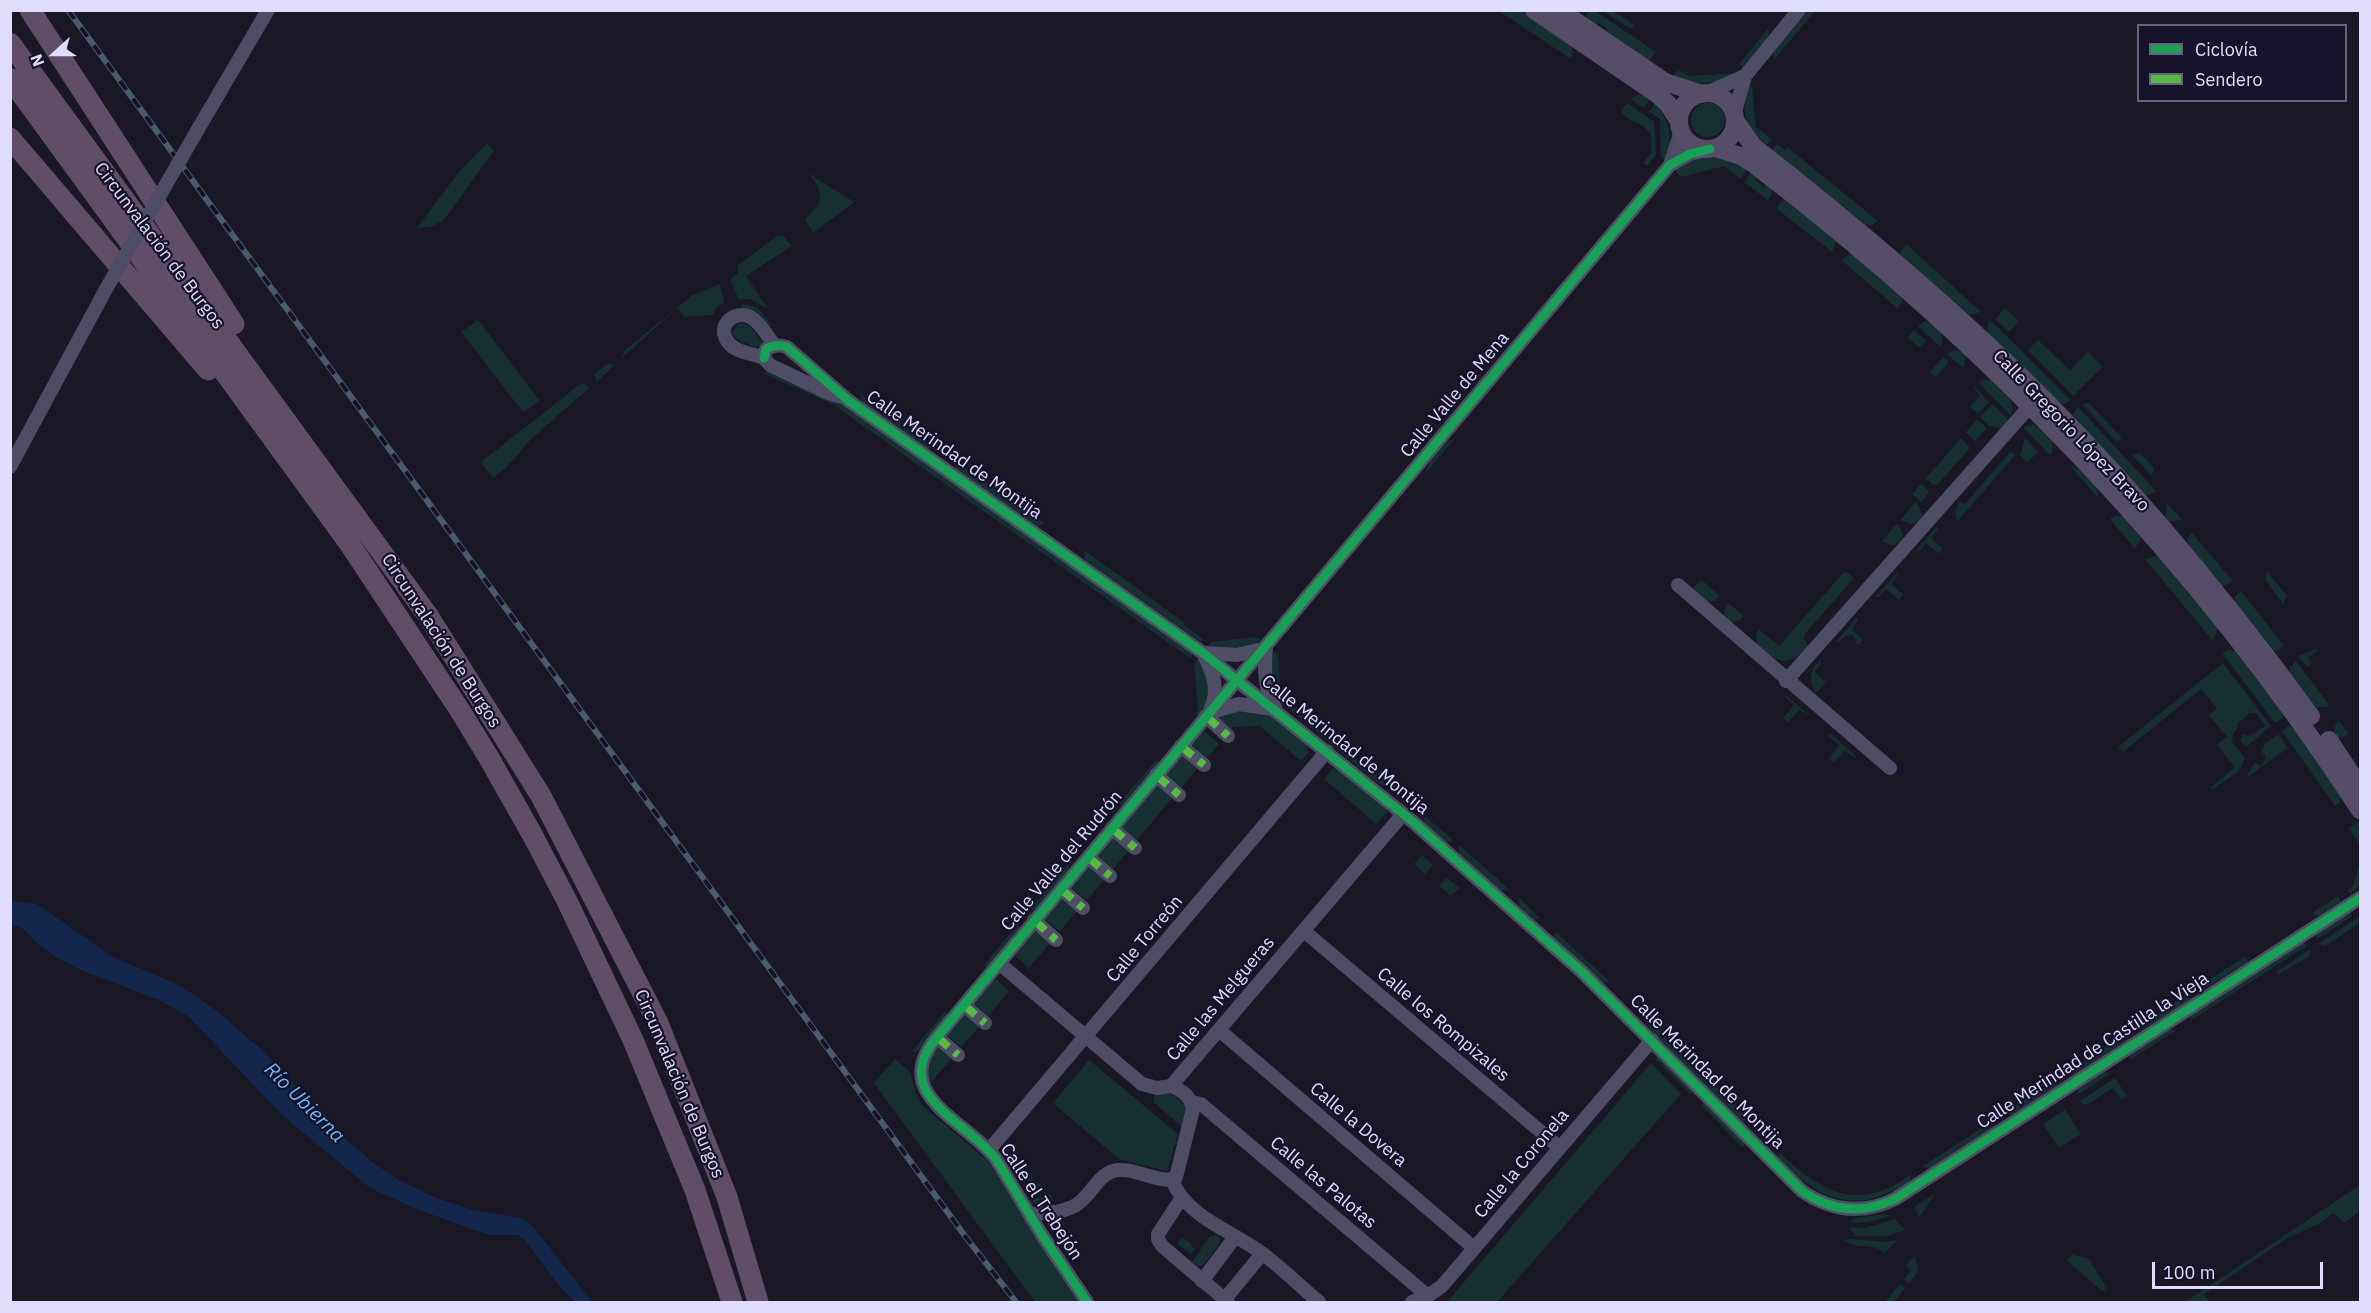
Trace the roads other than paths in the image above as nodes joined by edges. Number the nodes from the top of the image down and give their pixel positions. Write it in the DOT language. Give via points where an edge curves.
graph roads {
  1 [pos="30,10"];
  2 [pos="268,10"];
  3 [pos="1534,10"];
  4 [pos="1559,10"];
  5 [pos="1799,10"];
  6 [pos="10,43"];
  7 [pos="1745,76"];
  8 [pos="10,78"];
  9 [pos="1704,94"];
  10 [pos="1734,118"];
  11 [pos="1680,126"];
  12 [pos="10,138"];
  13 [pos="1712,148"];
  14 [pos="1670,165"];
  15 [pos="774,345"];
  16 [pos="764,358"];
  17 [pos="844,397"];
  18 [pos="2030,406"];
  19 [pos="10,467"];
  20 [pos="342,494"];
  21 [pos="316,497"];
  22 [pos="1678,585"];
  23 [pos="1266,648"];
  24 [pos="1203,653"];
  25 [pos="1239,680"];
  26 [pos="1786,681"];
  27 [pos="1276,710"];
  28 [pos="1208,714"];
  29 [pos="1228,736"];
  30 [pos="1181,746"];
  31 [pos="1327,751"];
  32 [pos="1203,765"];
  33 [pos="1890,768"];
  34 [pos="1156,775"];
  35 [pos="2361,787"];
  36 [pos="1179,795"];
  37 [pos="2361,810"];
  38 [pos="1403,814"];
  39 [pos="1112,828"];
  40 [pos="1135,848"];
  41 [pos="1088,857"];
  42 [pos="1110,876"];
  43 [pos="1061,889"];
  44 [pos="2359,897"];
  45 [pos="1083,908"];
  46 [pos="1034,920"];
  47 [pos="1304,931"];
  48 [pos="1056,940"];
  49 [pos="999,963"];
  50 [pos="964,1005"];
  51 [pos="985,1023"];
  52 [pos="1219,1030"];
  53 [pos="1086,1036"];
  54 [pos="937,1037"];
  55 [pos="1652,1040"];
  56 [pos="958,1055"];
  57 [pos="920,1069"];
  58 [pos="1171,1086"];
  59 [pos="1192,1102"];
  60 [pos="1560,1148"];
  61 [pos="989,1150"];
  62 [pos="1172,1180"];
  63 [pos="1181,1199"];
  64 [pos="1841,1209"];
  65 [pos="1030,1214"];
  66 [pos="1235,1238"];
  67 [pos="1474,1248"];
  68 [pos="1262,1254"];
  69 [pos="1202,1281"];
  70 [pos="1428,1296"];
  71 [pos="1226,1301"];
  72 [pos="732,1302"];
  73 [pos="758,1302"];
  74 [pos="1087,1302"];
  75 [pos="1319,1302"];
  76 [pos="1412,1302"];
  1 -- 20 [label="highway" via="216,298 306,429"];
  2 -- 19 [label="street, bridge" via="106,289"];
  3 -- 11 [label="main road" via="1657,94 1668,104"];
  4 -- 9 [label="main road" via="1665,82"];
  5 -- 7 [label="street"];
  6 -- 20 [label="highway, Circunvalación de Burgos"];
  7 -- 9 [label="street"];
  7 -- 10 [label="street"];
  8 -- 21 [label="highway, Circunvalación de Burgos"];
  9 -- 10 [label="main road" via="1724,99"];
  9 -- 11 [label="main road" via="1685,104"];
  10 -- 13 [label="main road" via="1731,135"];
  10 -- 35 [label="main road, Calle Gregorio López Bravo" via="1753,146 1855,228 1972,331 2099,458 2228,606"];
  11 -- 13 [label="main road" via="1690,143"];
  11 -- 14 [label="street, Calle Valle de Mena"];
  12 -- 21 [label="highway"];
  13 -- 14 [label="street, Calle Valle de Mena"];
  13 -- 18 [label="main road, Calle Gregorio López Bravo" via="1741,156 1849,241 1957,335"];
  14 -- 23 [label="street, Calle Valle de Mena"];
  15 -- 16 [label="street" via="766,349"];
  15 -- 16 [label="street, Calle Merindad de Montija" via="753,318 737,315 729,320 724,333 731,345"];
  15 -- 17 [label="street, Calle Merindad de Montija" via="794,352"];
  16 -- 17 [label="street, Calle Merindad de Montija" via="828,393"];
  17 -- 24 [label="street, Calle Merindad de Montija"];
  18 -- 26 [label="street, Calle Gregorio López Bravo"];
  18 -- 37 [label="main road, Calle Gregorio López Bravo" via="2117,497 2209,605 2295,715"];
  20 -- 73 [label="highway, Circunvalación de Burgos" via="429,618 542,796 658,1023 727,1197"];
  21 -- 72 [label="highway, Circunvalación de Burgos" via="459,709 533,836 647,1073 695,1191"];
  22 -- 26 [label="street"];
  23 -- 24 [label="street, Calle Merindad de Montija" via="1238,655"];
  23 -- 25 [label="street, Calle Valle de Mena"];
  23 -- 27 [label="street" via="1266,686"];
  24 -- 25 [label="street, Calle Merindad de Montija"];
  24 -- 28 [label="street, Calle Valle del Rudrón" via="1214,682 1215,695"];
  25 -- 27 [label="street, Calle Merindad de Montija"];
  25 -- 28 [label="street, Calle Valle del Rudrón"];
  26 -- 33 [label="street"];
  27 -- 28 [label="street, Calle Merindad de Montija" via="1239,704"];
  27 -- 31 [label="street, Calle Merindad de Montija"];
  28 -- 29 [label="street"];
  28 -- 30 [label="street, Calle Valle del Rudrón"];
  30 -- 32 [label="street"];
  30 -- 34 [label="street, Calle Valle del Rudrón"];
  31 -- 38 [label="street, Calle Merindad de Montija"];
  31 -- 53 [label="street, Calle Torreón"];
  34 -- 36 [label="street"];
  34 -- 39 [label="street, Calle Valle del Rudrón"];
  38 -- 47 [label="street, Calle las Melgueras"];
  38 -- 55 [label="street, Calle Merindad de Montija" via="1564,956"];
  39 -- 40 [label="street"];
  39 -- 41 [label="street, Calle Valle del Rudrón"];
  41 -- 42 [label="street"];
  41 -- 43 [label="street, Calle Valle del Rudrón"];
  43 -- 45 [label="street"];
  43 -- 46 [label="street, Calle Valle del Rudrón"];
  44 -- 64 [label="street, Calle Merindad de Castilla la Vieja" via="1895,1199 1875,1207"];
  46 -- 48 [label="street"];
  46 -- 49 [label="street, Calle Valle del Rudrón"];
  47 -- 52 [label="street, Calle las Melgueras"];
  47 -- 60 [label="street, Calle los Rompizales"];
  49 -- 50 [label="street, Calle Valle del Rudrón"];
  49 -- 53 [label="street"];
  50 -- 51 [label="street"];
  50 -- 54 [label="street, Calle Valle del Rudrón"];
  52 -- 58 [label="street, Calle las Melgueras"];
  52 -- 67 [label="street, Calle la Dovera"];
  53 -- 58 [label="street" via="1142,1084 1156,1088"];
  53 -- 61 [label="street, Calle Torreón"];
  54 -- 56 [label="street"];
  54 -- 57 [label="street, Calle Valle del Rudrón" via="922,1057"];
  55 -- 60 [label="street, Calle la Coronela"];
  55 -- 64 [label="street, Calle Merindad de Montija" via="1802,1191 1823,1204"];
  57 -- 61 [label="street, Calle el Trebejón" via="921,1081 932,1100"];
  58 -- 59 [label="street, Calle las Melgueras"];
  59 -- 62 [label="street" via="1193,1119"];
  59 -- 70 [label="street, Calle las Palotas" via="1201,1104"];
  60 -- 67 [label="street, Calle la Coronela"];
  61 -- 65 [label="street, Calle el Trebejón"];
  62 -- 63 [label="street"];
  62 -- 65 [label="street" via="1117,1170 1106,1175 1076,1205"];
  63 -- 66 [label="street"];
  63 -- 69 [label="street" via="1158,1239"];
  65 -- 74 [label="street, Calle el Trebejón"];
  66 -- 68 [label="street"];
  66 -- 69 [label="street"];
  67 -- 70 [label="street, Calle la Coronela" via="1442,1286"];
  68 -- 71 [label="street"];
  68 -- 75 [label="street"];
  69 -- 71 [label="street"];
  70 -- 76 [label="street, Calle la Coronela"];
}
